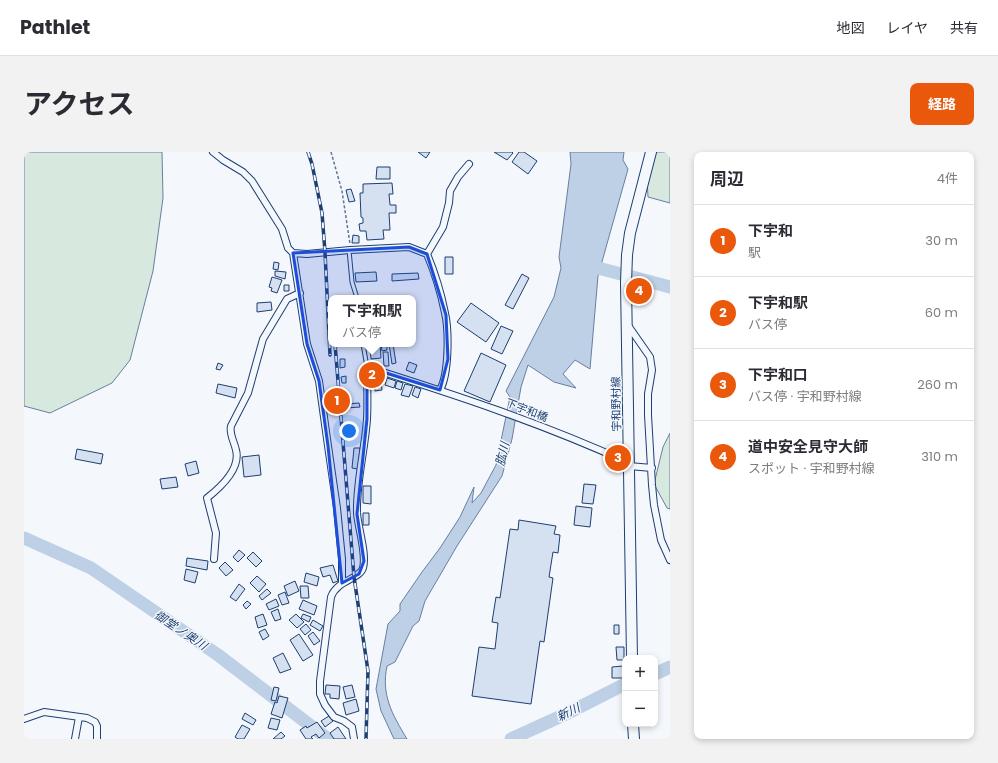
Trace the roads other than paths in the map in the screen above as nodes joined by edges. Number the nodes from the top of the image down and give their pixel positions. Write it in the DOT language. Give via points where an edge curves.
graph roads {
  1 [pos="213,152"];
  2 [pos="651,152"];
  3 [pos="468,164"];
  4 [pos="350,250"];
  5 [pos="294,253"];
  6 [pos="427,254"];
  7 [pos="300,293"];
  8 [pos="356,295"];
  9 [pos="626,323"];
  10 [pos="364,347"];
  11 [pos="367,367"];
  12 [pos="440,390"];
  13 [pos="629,464"];
  14 [pos="652,468"];
  15 [pos="214,559"];
  16 [pos="670,560"];
  17 [pos="342,583"];
  18 [pos="632,655"];
  19 [pos="79,717"];
  20 [pos="24,719"];
  21 [pos="633,727"];
  22 [pos="75,739"];
  23 [pos="97,739"];
  24 [pos="354,739"];
  25 [pos="634,739"];
  1 -- 5 [label="street" via="252,181 282,229 288,248"];
  2 -- 9 [label="main road, 宇和野村線" via="630,233 627,255"];
  3 -- 6 [label="street" via="450,191 450,203 443,227"];
  4 -- 5 [label="street"];
  4 -- 6 [label="street" via="409,247"];
  4 -- 8 [label="lane" via="352,282"];
  5 -- 7 [label="street"];
  6 -- 12 [label="street" via="446,315 448,359"];
  7 -- 15 [label="street" via="287,299 263,339 248,393 230,430 238,457 236,465 220,488 207,498 216,533"];
  7 -- 17 [label="street" via="307,344 319,380 337,508"];
  9 -- 13 [label="main road, 宇和野村線"];
  9 -- 14 [label="street" via="650,357 652,370 648,415"];
  10 -- 11 [label="lane"];
  11 -- 12 [label="street, 下宇和橋"];
  11 -- 17 [label="street" via="367,419 357,514 364,565 359,574"];
  12 -- 13 [label="street, 下宇和橋" via="566,435"];
  13 -- 14 [label="street, 下宇和橋"];
  13 -- 18 [label="main road, 宇和野村線"];
  14 -- 16 [label="street" via="655,512 661,540"];
  17 -- 24 [label="street" via="333,590 331,597 320,694 334,717 352,727"];
  19 -- 20 [label="street" via="44,712"];
  19 -- 22 [label="street"];
  19 -- 23 [label="street" via="95,722"];
  21 -- 25 [label="main road"];
}
